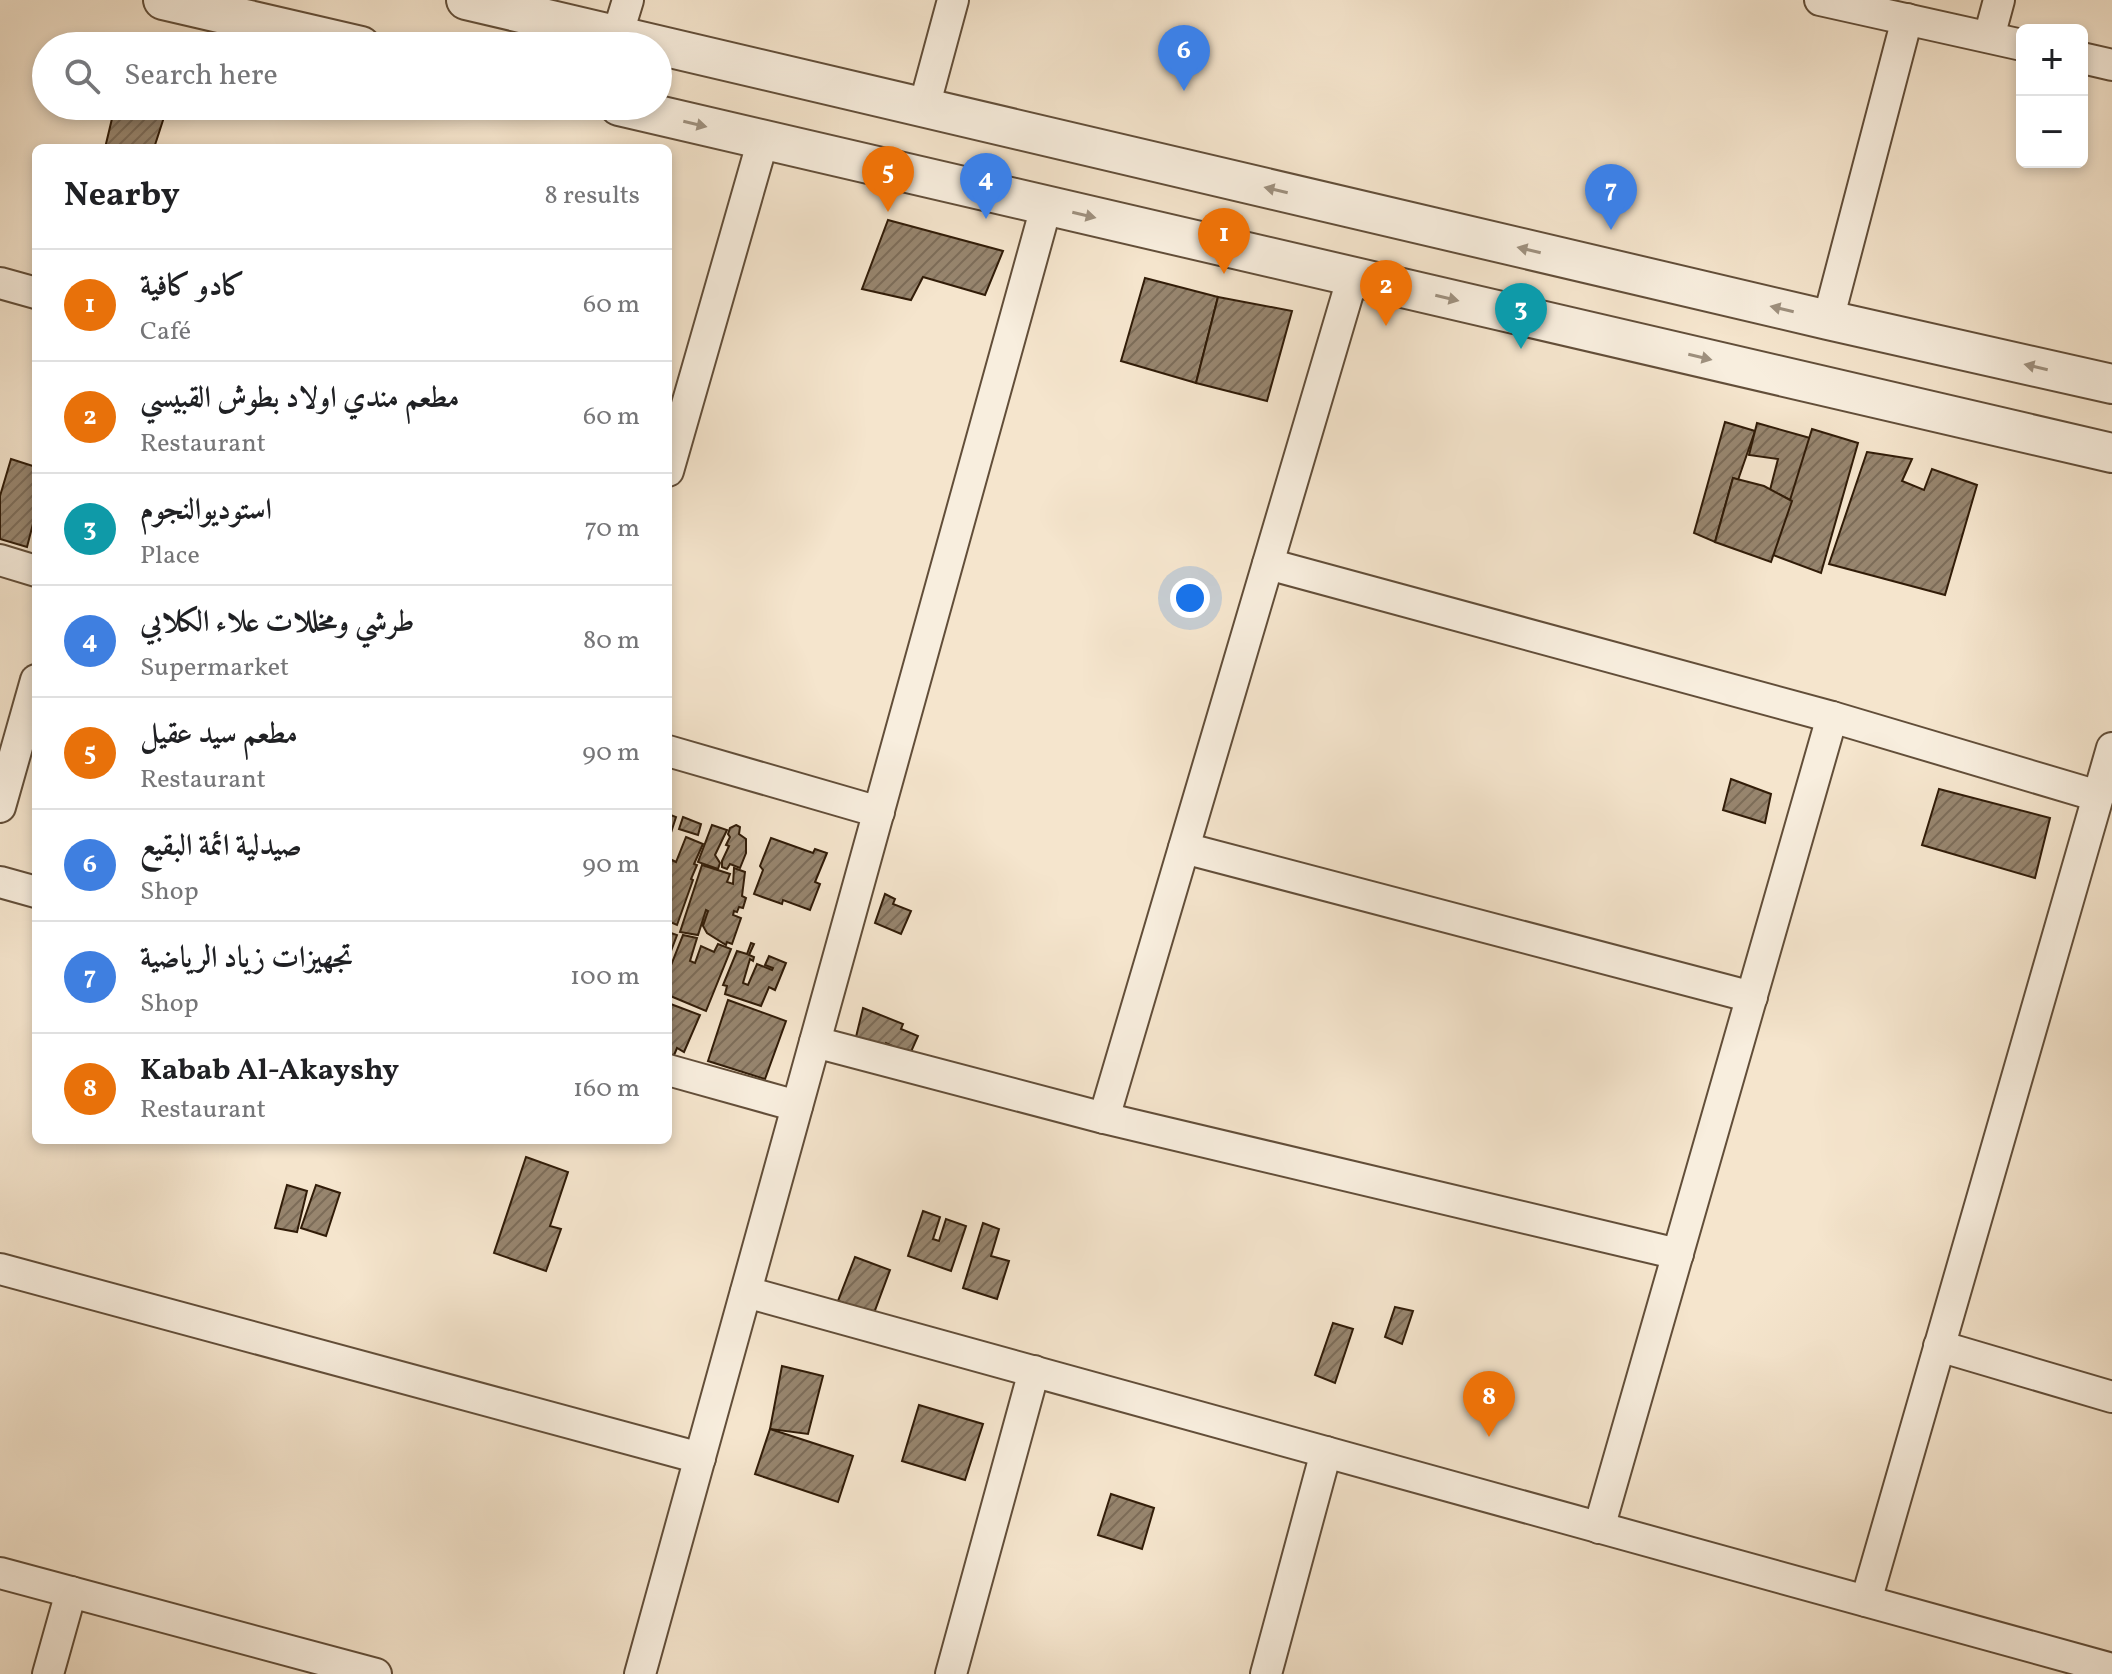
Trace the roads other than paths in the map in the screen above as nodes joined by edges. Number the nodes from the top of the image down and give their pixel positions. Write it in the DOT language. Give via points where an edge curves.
graph roads {
  1 [pos="163,0"];
  2 [pos="466,0"];
  3 [pos="953,0"];
  4 [pos="1820,0"];
  5 [pos="1999,0"];
  6 [pos="301,17"];
  7 [pos="622,18"];
  8 [pos="1907,19"];
  9 [pos="332,32"];
  10 [pos="670,32"];
  11 [pos="672,33"];
  12 [pos="1989,37"];
  13 [pos="2016,44"];
  14 [pos="2088,59"];
  15 [pos="2112,65"];
  16 [pos="924,107"];
  17 [pos="672,119"];
  18 [pos="763,140"];
  19 [pos="1046,207"];
  20 [pos="1353,276"];
  21 [pos="0,283"];
  22 [pos="32,292"];
  23 [pos="1828,320"];
  24 [pos="2112,384"];
  25 [pos="2112,453"];
  26 [pos="672,456"];
  27 [pos="0,560"];
  28 [pos="1268,564"];
  29 [pos="32,570"];
  30 [pos="32,694"];
  31 [pos="1832,717"];
  32 [pos="2112,748"];
  33 [pos="672,752"];
  34 [pos="2098,796"];
  35 [pos="0,807"];
  36 [pos="879,812"];
  37 [pos="1184,848"];
  38 [pos="0,882"];
  39 [pos="32,891"];
  40 [pos="1752,997"];
  41 [pos="815,1042"];
  42 [pos="672,1071"];
  43 [pos="797,1106"];
  44 [pos="1104,1118"];
  45 [pos="1678,1254"];
  46 [pos="0,1269"];
  47 [pos="746,1292"];
  48 [pos="1939,1346"];
  49 [pos="1034,1371"];
  50 [pos="2112,1397"];
  51 [pos="1326,1452"];
  52 [pos="700,1458"];
  53 [pos="1599,1528"];
  54 [pos="0,1573"];
  55 [pos="71,1592"];
  56 [pos="1866,1601"];
  57 [pos="337,1669"];
  58 [pos="2112,1669"];
  59 [pos="48,1674"];
  60 [pos="376,1674"];
  61 [pos="640,1674"];
  62 [pos="951,1674"];
  63 [pos="1266,1674"];
  1 -- 6 [label="street"];
  2 -- 7 [label="street"];
  3 -- 16 [label="street"];
  4 -- 8 [label="street"];
  5 -- 12 [label="street"];
  6 -- 9 [label="street"];
  7 -- 10 [label="street"];
  8 -- 12 [label="street"];
  8 -- 23 [label="street"];
  11 -- 16 [label="street"];
  12 -- 13 [label="street"];
  14 -- 15 [label="street"];
  23 -- 16 [label="street, one-way"];
  17 -- 18 [label="street, one-way"];
  18 -- 19 [label="street"];
  18 -- 26 [label="street"];
  19 -- 20 [label="street, one-way"];
  19 -- 36 [label="street"];
  20 -- 25 [label="street, one-way"];
  20 -- 28 [label="street"];
  21 -- 22 [label="street"];
  24 -- 23 [label="street, one-way"];
  27 -- 29 [label="street"];
  28 -- 31 [label="street"];
  28 -- 37 [label="street"];
  30 -- 35 [label="street"];
  31 -- 34 [label="street"];
  31 -- 40 [label="street"];
  32 -- 34 [label="street"];
  33 -- 36 [label="street"];
  34 -- 48 [label="street"];
  36 -- 41 [label="street"];
  37 -- 40 [label="street"];
  37 -- 44 [label="street"];
  38 -- 39 [label="street"];
  40 -- 45 [label="street"];
  41 -- 43 [label="street"];
  41 -- 44 [label="street"];
  42 -- 43 [label="street"];
  43 -- 47 [label="street"];
  44 -- 45 [label="street"];
  45 -- 53 [label="street"];
  46 -- 52 [label="street"];
  47 -- 49 [label="street"];
  47 -- 52 [label="street"];
  48 -- 50 [label="street"];
  48 -- 56 [label="street"];
  49 -- 51 [label="street"];
  49 -- 62 [label="street"];
  51 -- 53 [label="street"];
  51 -- 63 [label="street"];
  52 -- 61 [label="street"];
  53 -- 56 [label="street"];
  54 -- 55 [label="street"];
  55 -- 57 [label="street"];
  55 -- 59 [label="street"];
  56 -- 58 [label="street"];
  57 -- 60 [label="street"];
}
